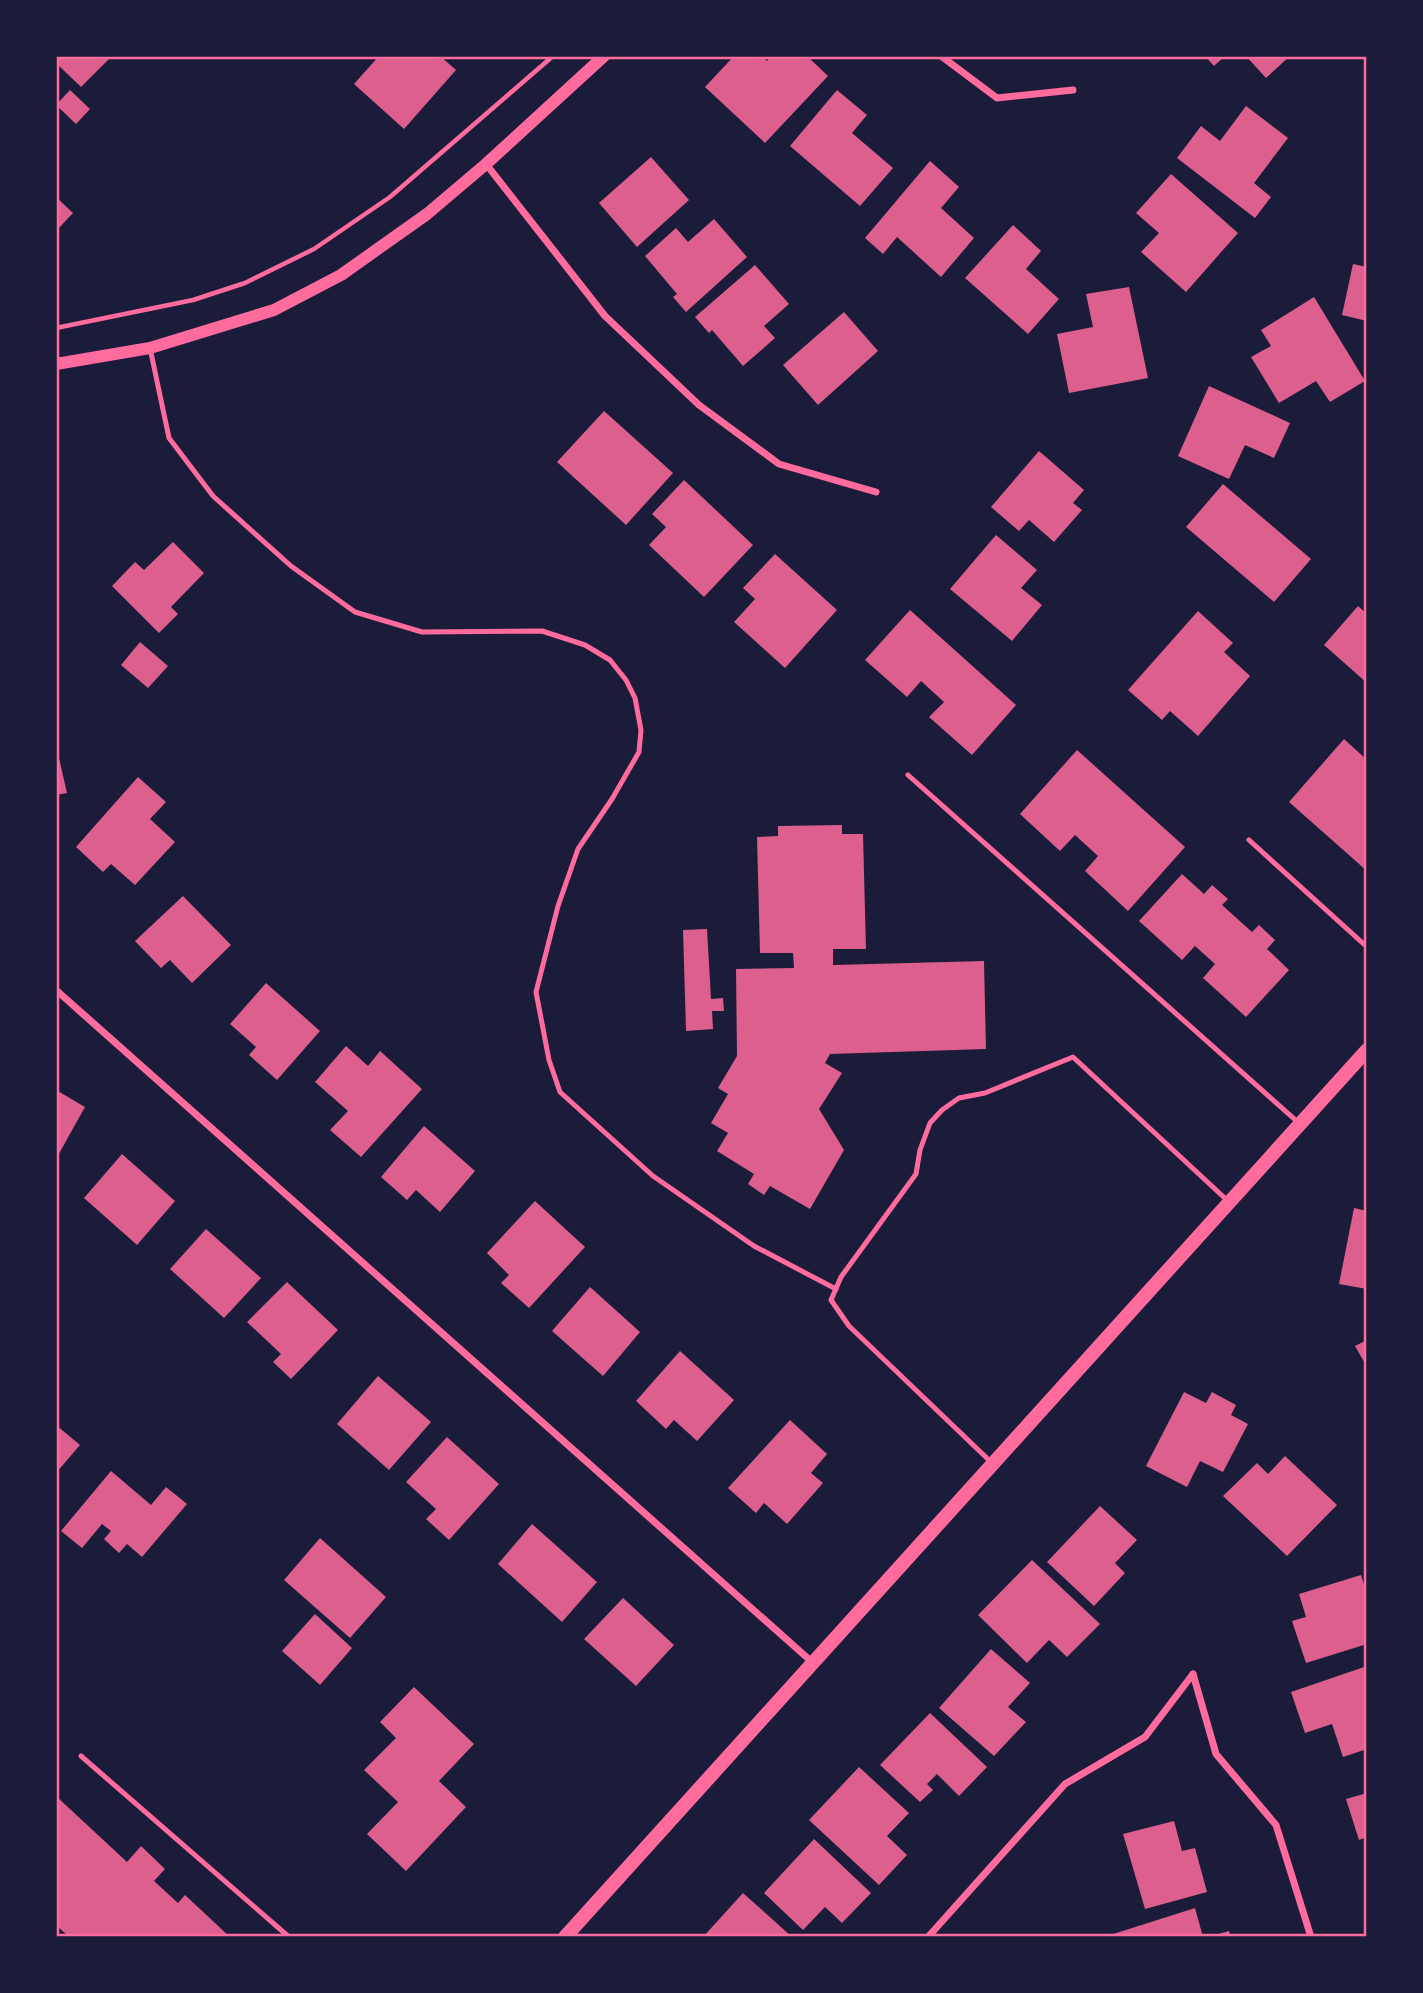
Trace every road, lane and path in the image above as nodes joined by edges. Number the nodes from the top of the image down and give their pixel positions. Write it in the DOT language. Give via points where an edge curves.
graph roads {
  1 [pos="553,56"];
  2 [pos="604,56"];
  3 [pos="940,56"];
  4 [pos="1073,90"];
  5 [pos="486,164"];
  6 [pos="56,328"];
  7 [pos="150,348"];
  8 [pos="56,364"];
  9 [pos="876,492"];
  10 [pos="908,775"];
  11 [pos="1249,840"];
  12 [pos="1367,947"];
  13 [pos="56,990"];
  14 [pos="1367,1051"];
  15 [pos="1300,1124"];
  16 [pos="1228,1202"];
  17 [pos="836,1289"];
  18 [pos="992,1463"];
  19 [pos="812,1662"];
  20 [pos="81,1756"];
  21 [pos="289,1937"];
  22 [pos="565,1937"];
  23 [pos="928,1937"];
  24 [pos="1311,1937"];
  1 -- 6 [label="path" via="390,197 314,249 245,282 193,300"];
  2 -- 5 [label="street"];
  3 -- 4 [label="street" via="997,98"];
  5 -- 7 [label="street" via="427,214 341,275 274,310"];
  5 -- 9 [label="street" via="606,316 699,405 779,464"];
  7 -- 8 [label="street"];
  7 -- 17 [label="lane" via="169,438 213,496 291,566 355,612 422,632 542,631 585,645 610,660 626,680 641,730 639,752 578,849 558,906 536,992 548,1060 560,1092 653,1176 754,1246"];
  10 -- 15 [label="lane"];
  11 -- 12 [label="lane"];
  13 -- 19 [label="street"];
  14 -- 15 [label="main road"];
  15 -- 16 [label="main road"];
  16 -- 17 [label="lane" via="1073,1057 985,1093 959,1098 943,1110 930,1123 916,1174"];
  16 -- 18 [label="main road"];
  17 -- 18 [label="lane" via="831,1300 849,1326"];
  18 -- 19 [label="main road"];
  19 -- 22 [label="main road"];
  20 -- 21 [label="lane"];
  23 -- 24 [label="street" via="1065,1784 1145,1737 1193,1674 1216,1754 1276,1825"];
}
